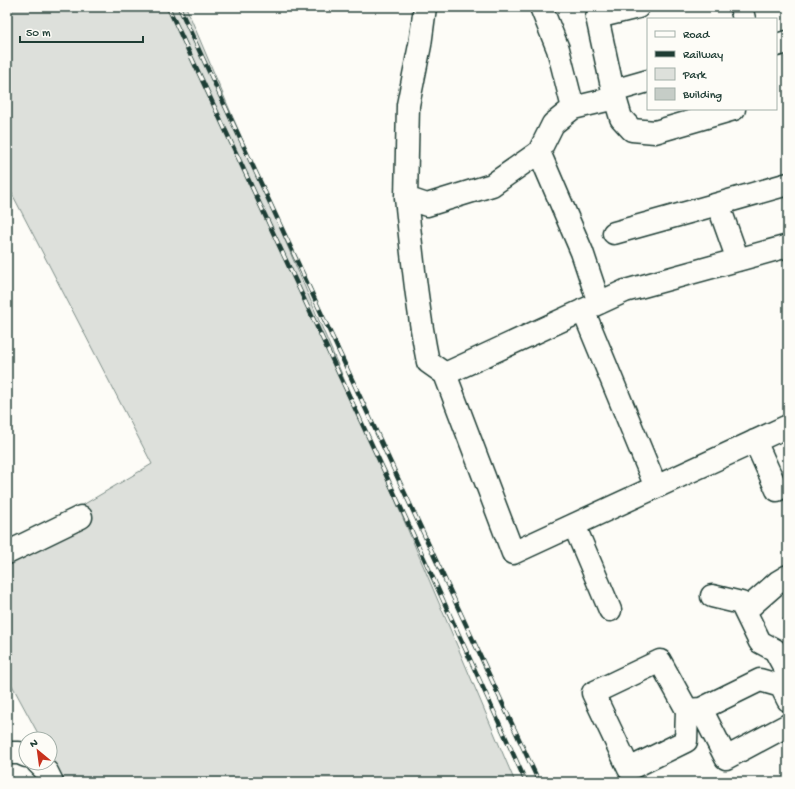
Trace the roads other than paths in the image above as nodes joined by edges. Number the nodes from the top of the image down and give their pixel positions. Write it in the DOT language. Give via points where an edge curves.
graph roads {
  1 [pos="424,7"];
  2 [pos="541,7"];
  3 [pos="638,7"];
  4 [pos="741,7"];
  5 [pos="594,12"];
  6 [pos="744,18"];
  7 [pos="788,42"];
  8 [pos="777,45"];
  9 [pos="647,81"];
  10 [pos="614,94"];
  11 [pos="573,108"];
  12 [pos="731,110"];
  13 [pos="539,152"];
  14 [pos="788,184"];
  15 [pos="406,198"];
  16 [pos="718,204"];
  17 [pos="614,233"];
  18 [pos="788,246"];
  19 [pos="738,260"];
  20 [pos="591,307"];
  21 [pos="445,374"];
  22 [pos="788,426"];
  23 [pos="755,441"];
  24 [pos="656,487"];
  25 [pos="777,490"];
  26 [pos="81,517"];
  27 [pos="574,525"];
  28 [pos="7,553"];
  29 [pos="788,576"];
  30 [pos="712,596"];
  31 [pos="610,610"];
  32 [pos="745,611"];
  33 [pos="786,684"];
  34 [pos="694,709"];
  35 [pos="788,725"];
  36 [pos="7,753"];
  37 [pos="18,753"];
  38 [pos="46,771"];
  39 [pos="52,782"];
  1 -- 15 [label="lane" via="420,45 408,105"];
  2 -- 11 [label="lane" via="558,49"];
  3 -- 5 [label="lane"];
  4 -- 6 [label="lane"];
  5 -- 10 [label="lane"];
  7 -- 8 [label="lane"];
  9 -- 10 [label="lane"];
  10 -- 11 [label="lane"];
  10 -- 12 [label="lane" via="621,118 632,130 655,132"];
  11 -- 13 [label="lane" via="554,124"];
  13 -- 15 [label="lane" via="492,185 427,205"];
  13 -- 20 [label="lane" via="582,252"];
  14 -- 16 [label="lane"];
  15 -- 21 [label="lane" via="414,277 428,362"];
  16 -- 17 [label="lane"];
  16 -- 19 [label="lane"];
  18 -- 19 [label="lane"];
  19 -- 20 [label="lane" via="625,291"];
  20 -- 21 [label="lane"];
  20 -- 24 [label="lane"];
  21 -- 27 [label="lane" via="513,553"];
  22 -- 23 [label="lane"];
  23 -- 24 [label="lane"];
  23 -- 25 [label="lane"];
  24 -- 27 [label="lane"];
  26 -- 28 [label="lane"];
  27 -- 31 [label="lane"];
  29 -- 32 [label="lane"];
  30 -- 32 [label="lane" via="741,603"];
  32 -- 33 [label="lane" via="760,642 775,650"];
  33 -- 34 [label="lane" via="760,680"];
  34 -- 34 [label="lane" via="660,661 593,692 629,770 686,742"];
  34 -- 35 [label="lane" via="726,758"];
  36 -- 37 [label="lane"];
  38 -- 39 [label="lane"];
}
